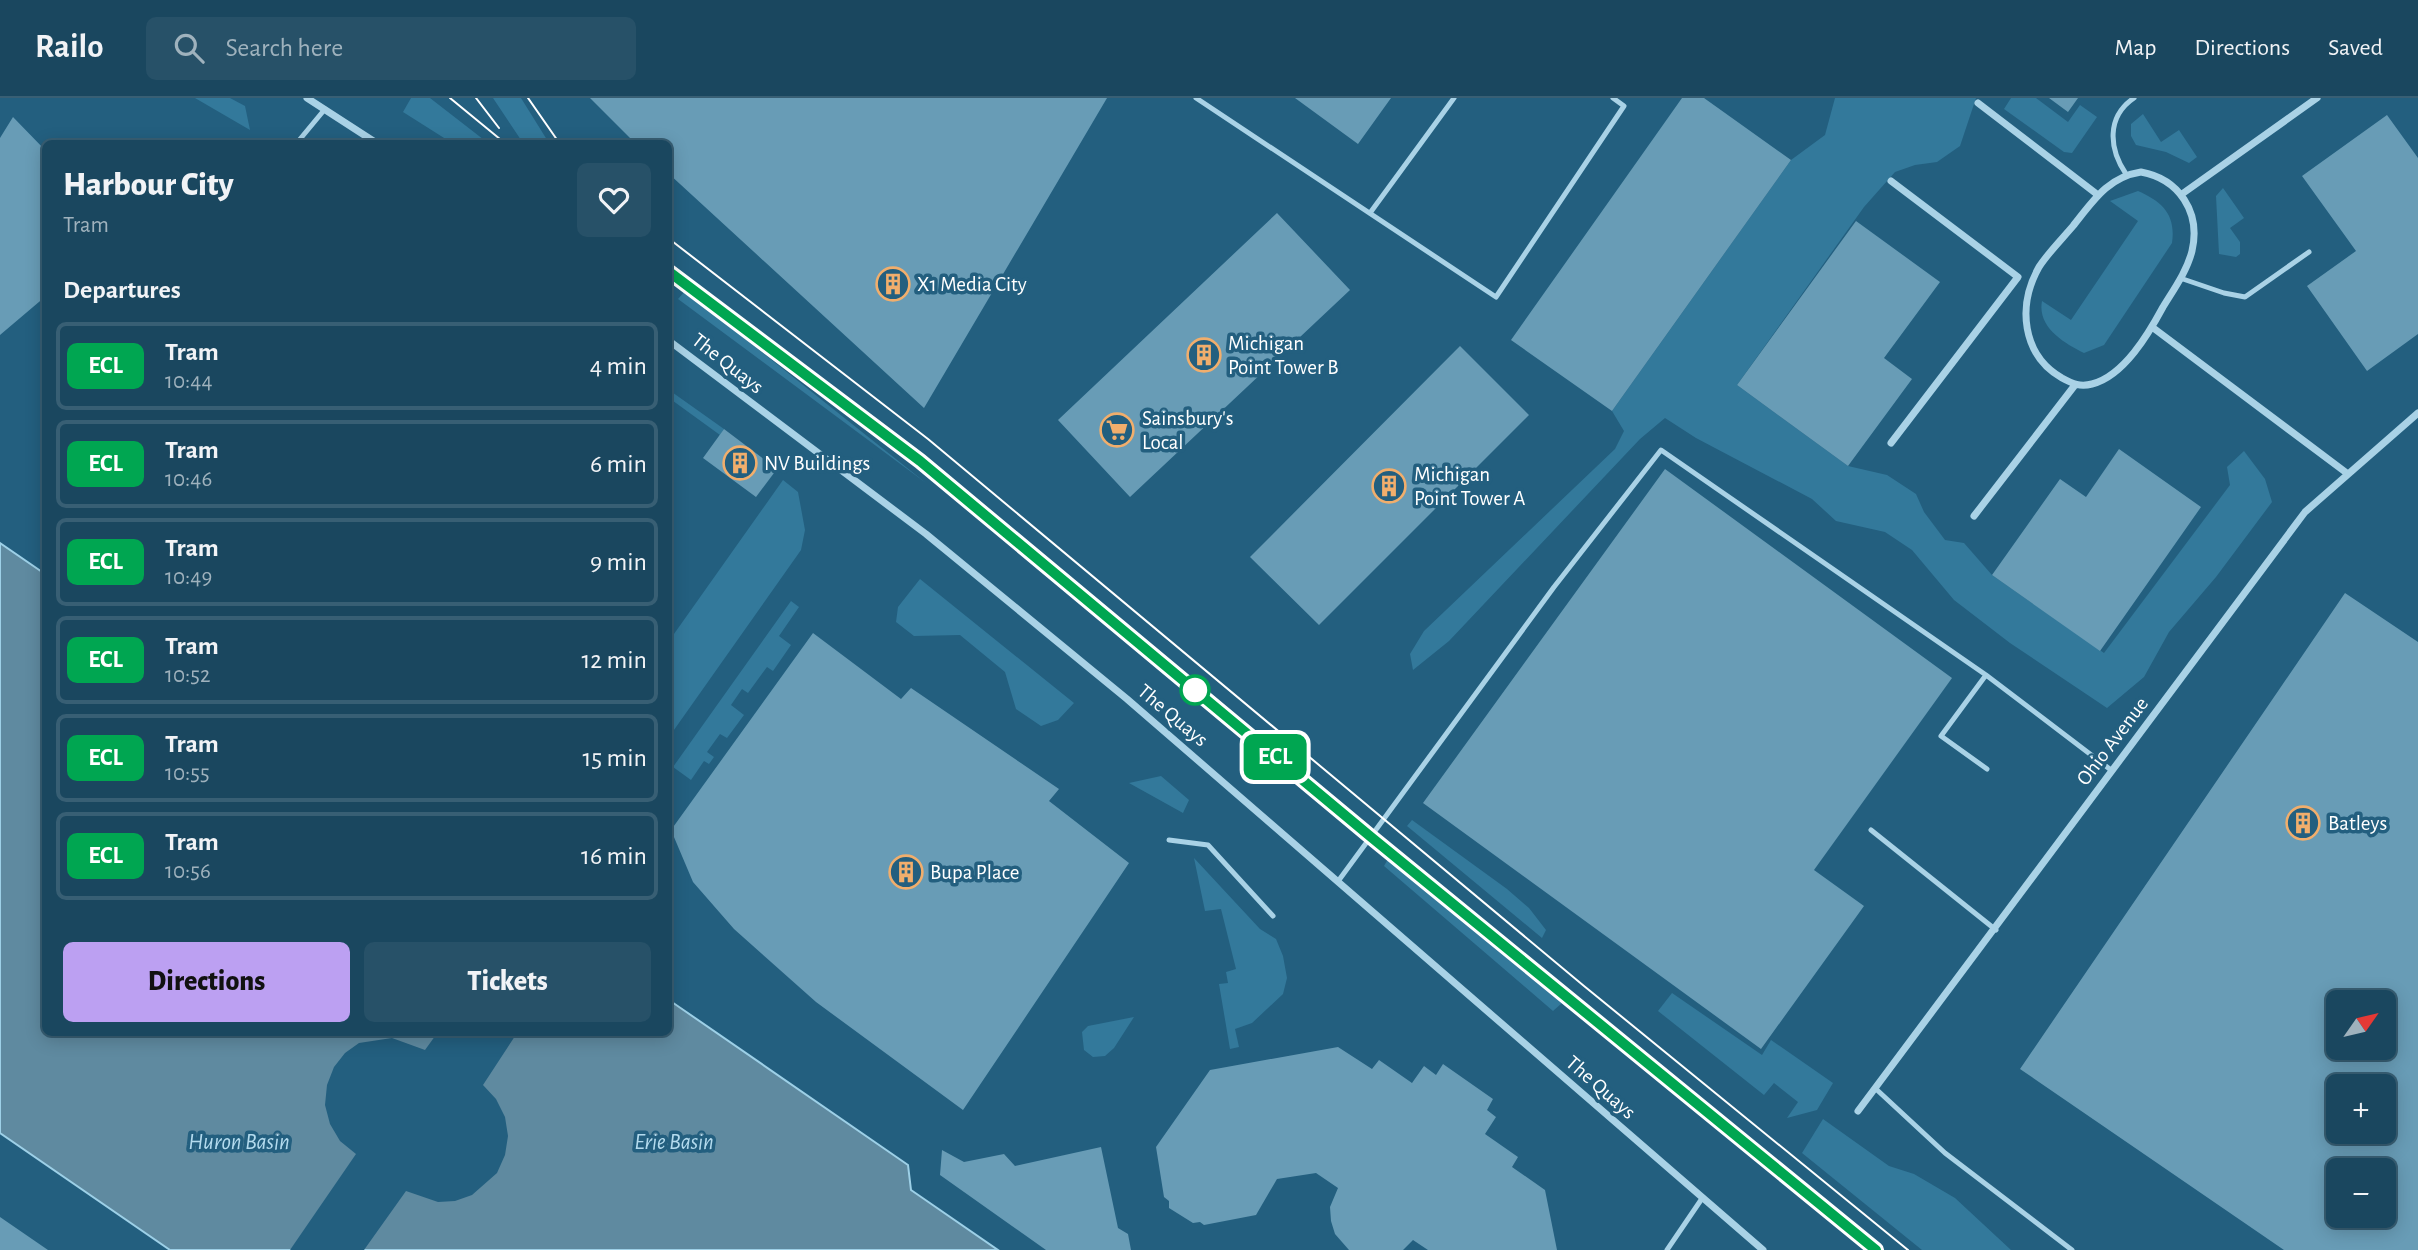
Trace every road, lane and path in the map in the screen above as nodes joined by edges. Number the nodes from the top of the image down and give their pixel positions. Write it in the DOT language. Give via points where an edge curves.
graph roads {
  1 [pos="307,98"];
  2 [pos="1196,98"];
  3 [pos="1454,98"];
  4 [pos="1613,98"];
  5 [pos="2134,98"];
  6 [pos="2317,98"];
  7 [pos="1978,103"];
  8 [pos="325,109"];
  9 [pos="299,140"];
  10 [pos="372,140"];
  11 [pos="2126,174"];
  12 [pos="1891,181"];
  13 [pos="2182,194"];
  14 [pos="2098,195"];
  15 [pos="1370,213"];
  16 [pos="2309,252"];
  17 [pos="2018,277"];
  18 [pos="2180,278"];
  19 [pos="2035,281"];
  20 [pos="2152,327"];
  21 [pos="672,343"];
  22 [pos="2075,385"];
  23 [pos="2418,413"];
  24 [pos="1891,443"];
  25 [pos="2348,474"];
  26 [pos="1974,516"];
  27 [pos="1986,676"];
  28 [pos="1987,769"];
  29 [pos="2111,770"];
  30 [pos="1871,830"];
  31 [pos="1169,840"];
  32 [pos="1339,880"];
  33 [pos="1273,916"];
  34 [pos="1996,930"];
  35 [pos="1876,1089"];
  36 [pos="1858,1111"];
  37 [pos="1703,1197"];
  38 [pos="1667,1250"];
  39 [pos="1763,1250"];
  40 [pos="2072,1250"];
  1 -- 8 [label="street"];
  2 -- 15 [label="lane"];
  3 -- 15 [label="lane"];
  4 -- 15 [label="lane" via="1624,106 1496,298"];
  5 -- 11 [label="lane" via="2119,113 2113,129 2116,161"];
  6 -- 13 [label="street"];
  7 -- 14 [label="street"];
  8 -- 9 [label="lane"];
  8 -- 10 [label="street"];
  11 -- 13 [label="street" via="2157,175"];
  11 -- 14 [label="street"];
  12 -- 17 [label="street"];
  13 -- 18 [label="street" via="2194,233"];
  14 -- 19 [label="street" via="2039,268"];
  16 -- 18 [label="lane" via="2245,297"];
  17 -- 19 [label="street"];
  17 -- 24 [label="street"];
  18 -- 20 [label="street"];
  19 -- 22 [label="street" via="2027,303 2027,341 2050,371"];
  20 -- 22 [label="street" via="2133,356 2094,384"];
  20 -- 25 [label="street"];
  21 -- 32 [label="street, The Quays" via="926,534"];
  22 -- 26 [label="street"];
  23 -- 25 [label="street, Ohio Avenue"];
  25 -- 29 [label="street, Ohio Avenue" via="2305,512"];
  27 -- 28 [label="lane" via="1941,736"];
  27 -- 29 [label="lane"];
  27 -- 32 [label="lane" via="1661,450 1554,587"];
  29 -- 34 [label="street, Ohio Avenue"];
  30 -- 34 [label="lane"];
  31 -- 33 [label="lane" via="1208,845"];
  32 -- 37 [label="street, The Quays"];
  34 -- 35 [label="street, Ohio Avenue"];
  35 -- 36 [label="street, Ohio Avenue"];
  35 -- 40 [label="lane" via="1945,1153"];
  37 -- 38 [label="lane"];
  37 -- 39 [label="street, The Quays"];
}
